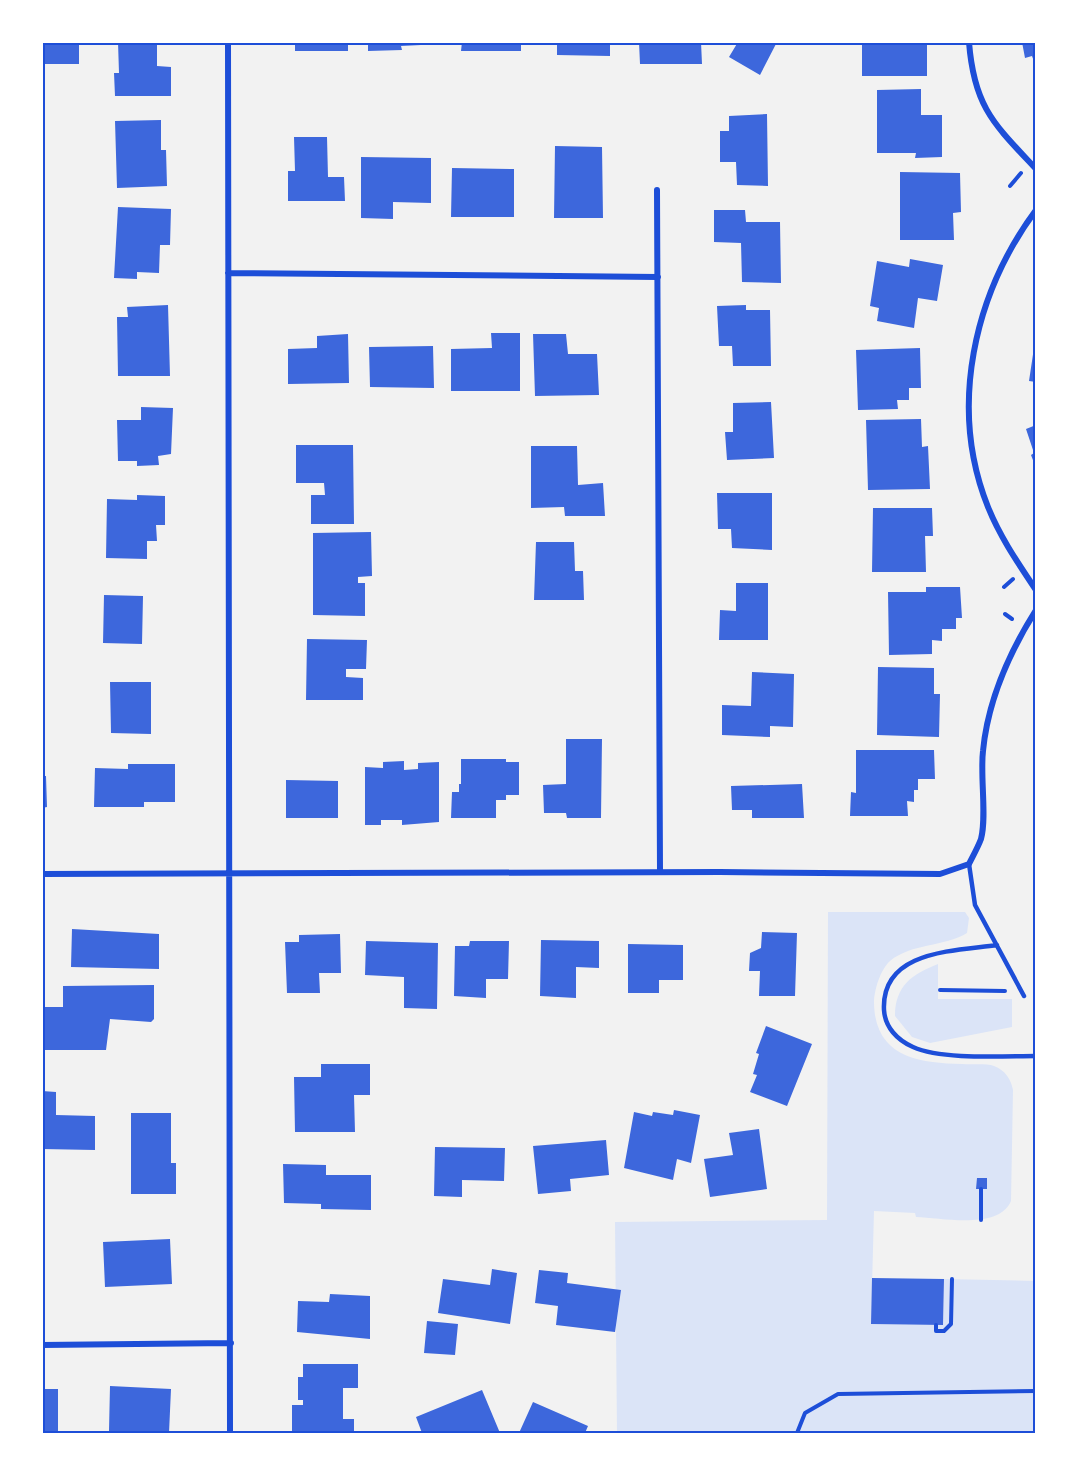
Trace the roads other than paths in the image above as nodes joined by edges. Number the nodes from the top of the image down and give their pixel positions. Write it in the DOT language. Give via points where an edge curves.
graph roads {
  1 [pos="228,42"];
  2 [pos="969,42"];
  3 [pos="1036,168"];
  4 [pos="657,190"];
  5 [pos="1035,213"];
  6 [pos="228,273"];
  7 [pos="658,277"];
  8 [pos="1036,590"];
  9 [pos="1036,610"];
  10 [pos="969,864"];
  11 [pos="660,872"];
  12 [pos="228,873"];
  13 [pos="42,874"];
  14 [pos="997,945"];
  15 [pos="1024,996"];
  16 [pos="1036,1056"];
  17 [pos="231,1343"];
  18 [pos="42,1344"];
  19 [pos="231,1433"];
  1 -- 6 [label="street"];
  2 -- 3 [label="street" via="975,85 989,118"];
  4 -- 7 [label="street"];
  5 -- 8 [label="street" via="997,273 986,303 969,398 977,471 988,508"];
  6 -- 7 [label="street"];
  6 -- 12 [label="street"];
  7 -- 11 [label="street"];
  9 -- 10 [label="street" via="1011,652 990,708 983,751 981,837"];
  10 -- 11 [label="street" via="940,874"];
  10 -- 14 [label="lane" via="975,905"];
  11 -- 12 [label="street"];
  12 -- 13 [label="street"];
  12 -- 17 [label="street"];
  14 -- 15 [label="lane"];
  14 -- 16 [label="lane" via="935,954 907,963 893,975 888,987 885,1022 902,1041 937,1054"];
  17 -- 18 [label="street"];
  17 -- 19 [label="street"];
}
